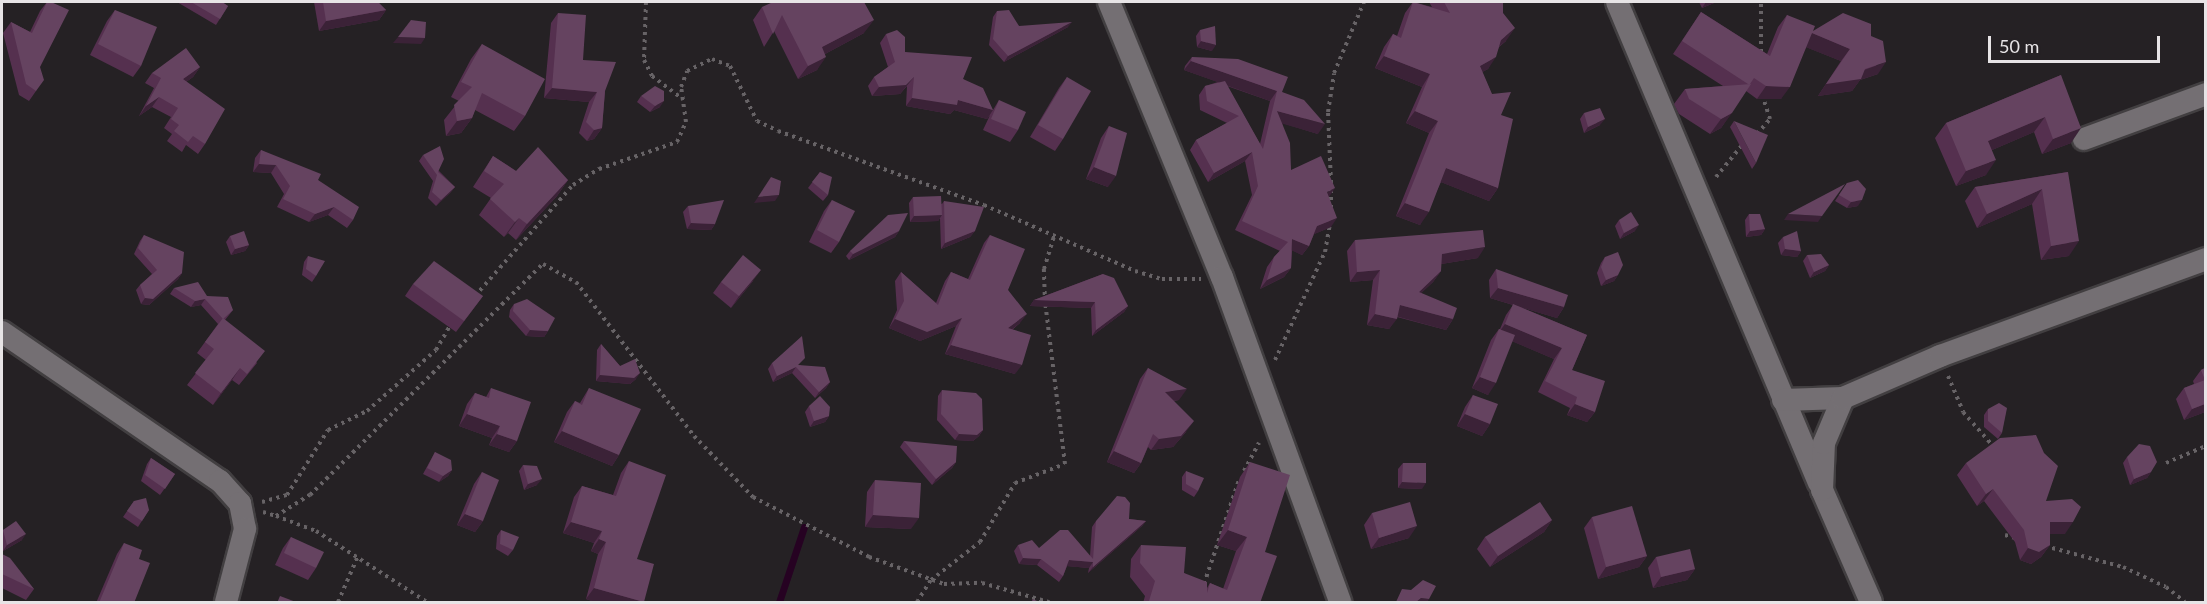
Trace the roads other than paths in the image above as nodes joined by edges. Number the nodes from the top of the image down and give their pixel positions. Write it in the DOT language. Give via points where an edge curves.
graph roads {
  1 [pos="1108,2"];
  2 [pos="1617,2"];
  3 [pos="2205,94"];
  4 [pos="2084,139"];
  5 [pos="2205,259"];
  6 [pos="2,332"];
  7 [pos="1843,398"];
  8 [pos="1783,400"];
  9 [pos="1822,490"];
  10 [pos="226,603"];
  11 [pos="1340,603"];
  12 [pos="1871,603"];
  1 -- 11 [label="street" via="1222,277"];
  2 -- 8 [label="street"];
  3 -- 4 [label="street"];
  5 -- 7 [label="street" via="1940,356"];
  6 -- 10 [label="street" via="220,480 240,503 245,529"];
  7 -- 8 [label="street"];
  7 -- 9 [label="street" via="1824,443"];
  8 -- 9 [label="street"];
  9 -- 12 [label="street"];
}
